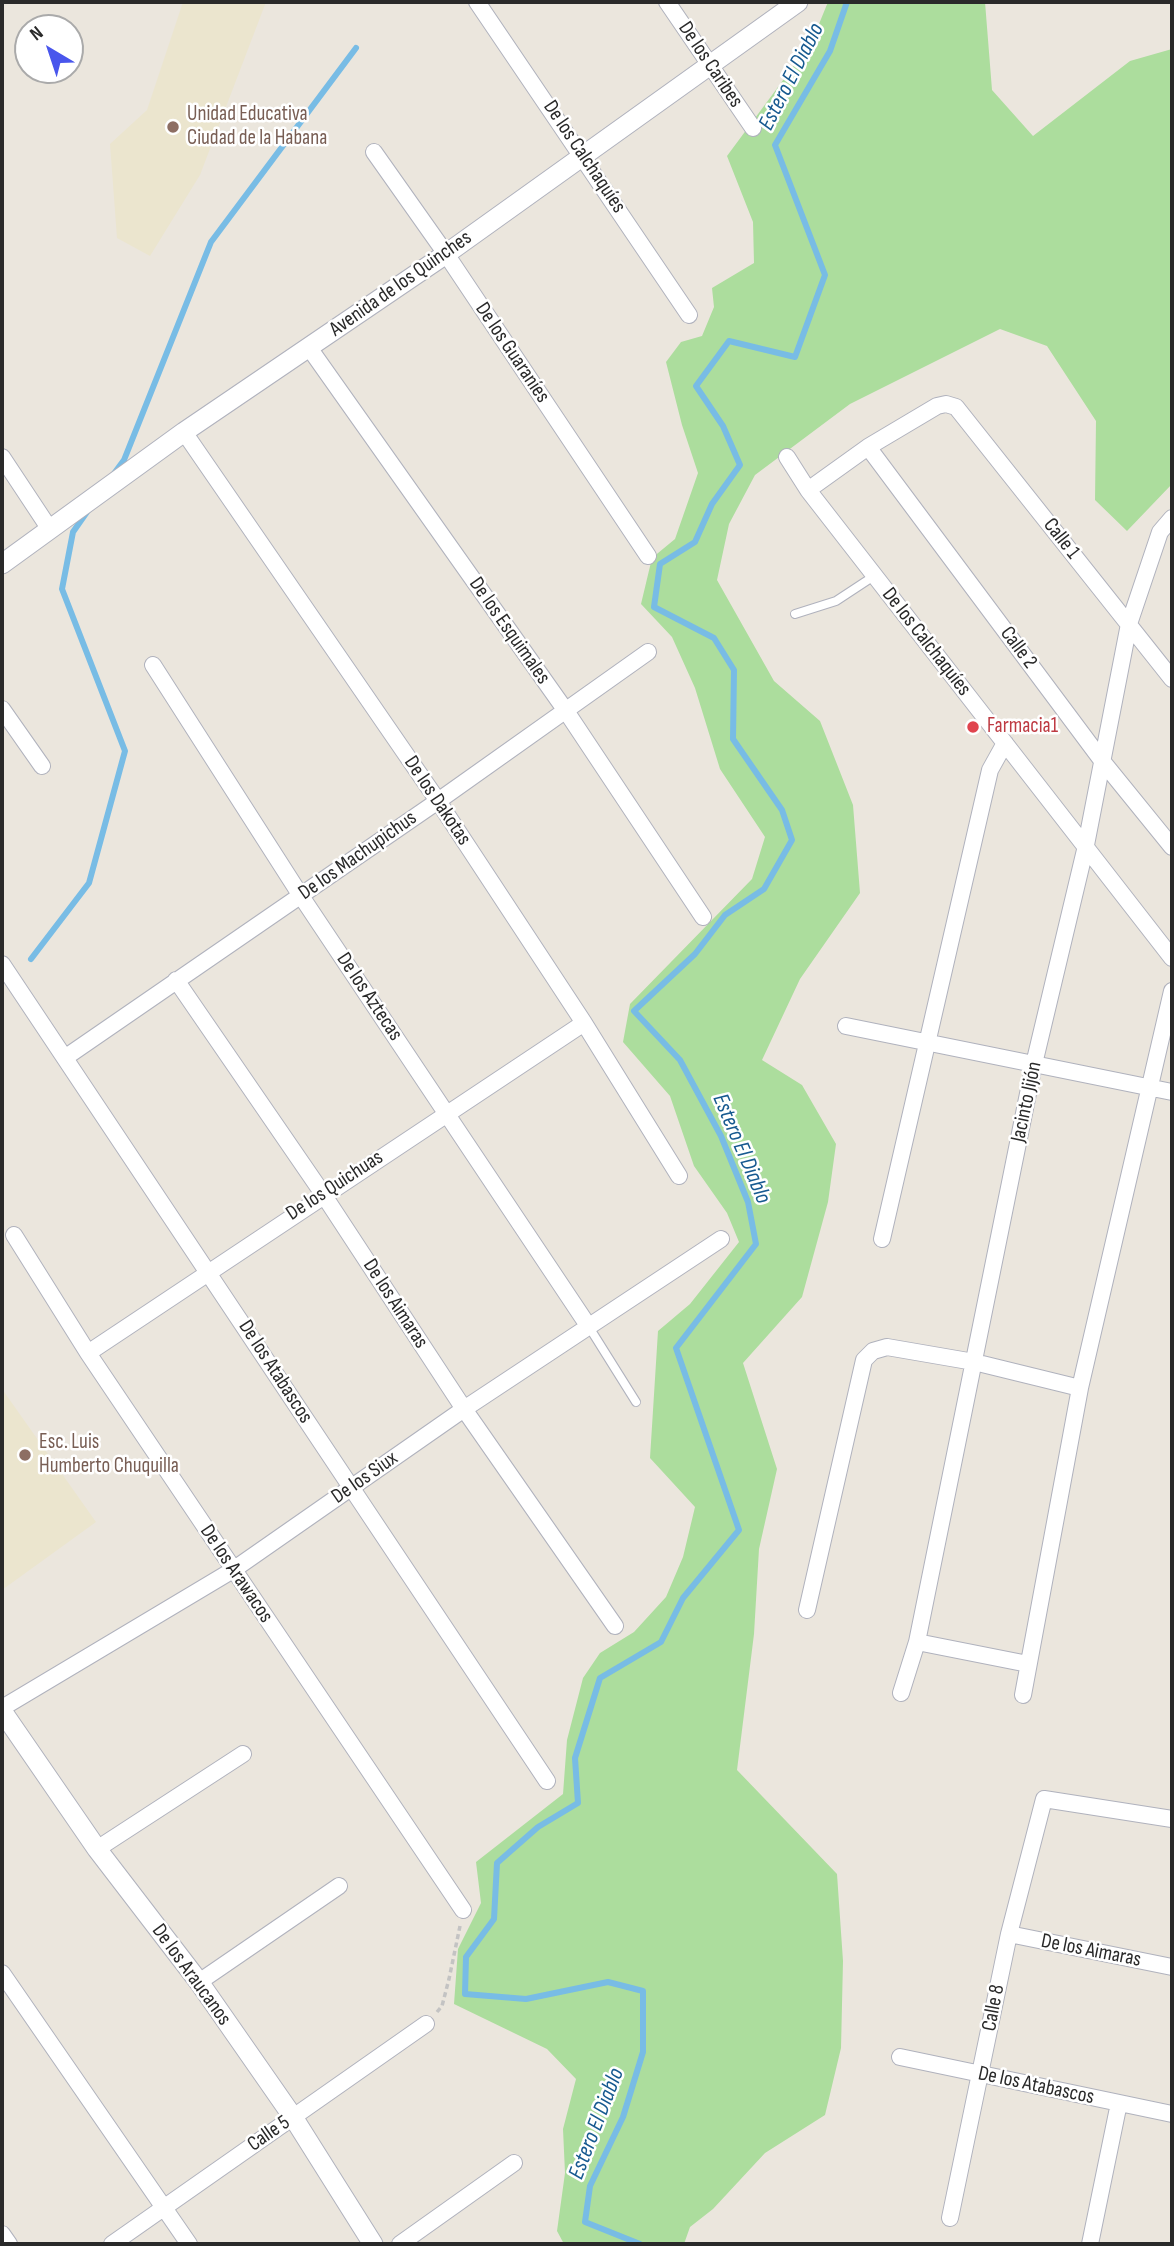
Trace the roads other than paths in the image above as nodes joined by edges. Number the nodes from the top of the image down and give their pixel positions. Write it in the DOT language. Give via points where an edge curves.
graph roads {
  1 [pos="477,2"];
  2 [pos="667,2"];
  3 [pos="798,2"];
  4 [pos="711,64"];
  5 [pos="753,128"];
  6 [pos="374,152"];
  7 [pos="582,154"];
  8 [pos="446,254"];
  9 [pos="689,315"];
  10 [pos="310,349"];
  11 [pos="184,432"];
  12 [pos="868,447"];
  13 [pos="2,457"];
  14 [pos="786,457"];
  15 [pos="808,490"];
  16 [pos="1172,518"];
  17 [pos="49,528"];
  18 [pos="648,556"];
  19 [pos="2,564"];
  20 [pos="874,576"];
  21 [pos="795,614"];
  22 [pos="1129,624"];
  23 [pos="648,652"];
  24 [pos="153,664"];
  25 [pos="1172,678"];
  26 [pos="2,709"];
  27 [pos="566,711"];
  28 [pos="1005,743"];
  29 [pos="1103,762"];
  30 [pos="42,766"];
  31 [pos="438,802"];
  32 [pos="1172,847"];
  33 [pos="1085,850"];
  34 [pos="301,896"];
  35 [pos="702,917"];
  36 [pos="1172,958"];
  37 [pos="2,964"];
  38 [pos="176,980"];
  39 [pos="1172,991"];
  40 [pos="584,1023"];
  41 [pos="846,1026"];
  42 [pos="928,1042"];
  43 [pos="65,1057"];
  44 [pos="1034,1064"];
  45 [pos="1151,1088"];
  46 [pos="1172,1092"];
  47 [pos="446,1113"];
  48 [pos="679,1176"];
  49 [pos="323,1194"];
  50 [pos="14,1235"];
  51 [pos="721,1239"];
  52 [pos="882,1239"];
  53 [pos="209,1270"];
  54 [pos="589,1327"];
  55 [pos="88,1353"];
  56 [pos="974,1362"];
  57 [pos="1080,1388"];
  58 [pos="636,1402"];
  59 [pos="464,1409"];
  60 [pos="351,1488"];
  61 [pos="233,1570"];
  62 [pos="807,1610"];
  63 [pos="615,1626"];
  64 [pos="917,1642"];
  65 [pos="1028,1664"];
  66 [pos="901,1693"];
  67 [pos="1023,1695"];
  68 [pos="2,1709"];
  69 [pos="243,1754"];
  70 [pos="547,1781"];
  71 [pos="1172,1819"];
  72 [pos="97,1849"];
  73 [pos="339,1886"];
  74 [pos="463,1910"];
  75 [pos="1009,1934"];
  76 [pos="1172,1967"];
  77 [pos="2,1973"];
  78 [pos="199,1982"];
  79 [pos="426,2024"];
  80 [pos="900,2057"];
  81 [pos="981,2074"];
  82 [pos="1119,2103"];
  83 [pos="1172,2114"];
  84 [pos="293,2117"];
  85 [pos="514,2163"];
  86 [pos="163,2208"];
  87 [pos="950,2218"];
  88 [pos="2,2234"];
  89 [pos="9,2244"];
  90 [pos="111,2244"];
  91 [pos="189,2244"];
  92 [pos="373,2244"];
  93 [pos="400,2244"];
  94 [pos="1090,2244"];
  1 -- 7 [label="street, De los Calchaquíes"];
  2 -- 4 [label="street, De los Caribes"];
  3 -- 4 [label="street, Avenida de los Quinches"];
  4 -- 5 [label="street, De los Caribes"];
  4 -- 7 [label="street, Avenida de los Quinches"];
  6 -- 8 [label="street, De los Guaraníes"];
  7 -- 8 [label="street, Avenida de los Quinches"];
  7 -- 9 [label="street, De los Calchaquíes"];
  8 -- 10 [label="street, Avenida de los Quinches"];
  8 -- 18 [label="street, De los Guaraníes"];
  10 -- 11 [label="street, Avenida de los Quinches"];
  10 -- 27 [label="street, De los Esquimales"];
  11 -- 17 [label="street, Avenida de los Quinches"];
  11 -- 31 [label="street, De los Dakotas"];
  12 -- 15 [label="street"];
  12 -- 22 [label="street, Calle 1" via="946,404 956,407"];
  12 -- 29 [label="street, Calle 2"];
  13 -- 17 [label="street"];
  14 -- 15 [label="street, De los Calchaquíes"];
  15 -- 20 [label="street, De los Calchaquíes"];
  16 -- 22 [label="street, Jacinto Jijón" via="1160,532"];
  17 -- 19 [label="street, Avenida de los Quinches"];
  20 -- 21 [label="lane" via="836,601"];
  20 -- 28 [label="street, De los Calchaquíes"];
  22 -- 25 [label="street, Calle 1"];
  22 -- 29 [label="street, Jacinto Jijón"];
  23 -- 27 [label="street, De los Machupichus"];
  24 -- 34 [label="street, De los Aztecas"];
  26 -- 30 [label="street"];
  27 -- 31 [label="street, De los Machupichus"];
  27 -- 35 [label="street, De los Esquimales"];
  28 -- 33 [label="street, De los Calchaquíes"];
  28 -- 42 [label="street" via="990,770"];
  29 -- 32 [label="street, Calle 2"];
  29 -- 33 [label="street, Jacinto Jijón"];
  31 -- 34 [label="street, De los Machupichus"];
  31 -- 40 [label="street, De los Dakotas"];
  33 -- 36 [label="street, De los Calchaquíes"];
  33 -- 44 [label="street, Jacinto Jijón"];
  34 -- 38 [label="street, De los Machupichus"];
  34 -- 47 [label="street, De los Aztecas"];
  37 -- 43 [label="street, De los Atabascos"];
  38 -- 43 [label="street, De los Machupichus"];
  38 -- 49 [label="street, De los Aimaras"];
  39 -- 45 [label="street"];
  40 -- 47 [label="street, De los Quichuas"];
  40 -- 48 [label="street, De los Dakotas"];
  41 -- 42 [label="street"];
  42 -- 44 [label="street"];
  42 -- 52 [label="street"];
  43 -- 53 [label="street, De los Atabascos"];
  44 -- 45 [label="street"];
  44 -- 56 [label="street, Jacinto Jijón"];
  45 -- 46 [label="street"];
  45 -- 57 [label="street"];
  47 -- 49 [label="street, De los Quichuas"];
  47 -- 54 [label="street, De los Aztecas"];
  49 -- 53 [label="street, De los Quichuas"];
  49 -- 59 [label="street, De los Aimaras"];
  50 -- 55 [label="street, De los Arawacos"];
  51 -- 54 [label="street, De los Siux"];
  53 -- 55 [label="street, De los Quichuas"];
  53 -- 60 [label="street, De los Atabascos"];
  54 -- 58 [label="lane"];
  54 -- 59 [label="street, De los Siux"];
  55 -- 61 [label="street, De los Arawacos"];
  56 -- 57 [label="street"];
  56 -- 62 [label="street" via="887,1347 864,1360"];
  56 -- 64 [label="street, Jacinto Jijón"];
  57 -- 65 [label="street"];
  59 -- 60 [label="street, De los Siux"];
  59 -- 63 [label="street, De los Aimaras"];
  60 -- 61 [label="street, De los Siux"];
  60 -- 70 [label="street, De los Atabascos"];
  61 -- 68 [label="street, De los Siux"];
  61 -- 74 [label="street, De los Arawacos"];
  64 -- 65 [label="street"];
  64 -- 66 [label="street, Jacinto Jijón"];
  65 -- 67 [label="street"];
  68 -- 72 [label="street, De los Araucanos"];
  69 -- 72 [label="street"];
  71 -- 75 [label="street, Calle 8" via="1044,1799"];
  72 -- 78 [label="street, De los Araucanos"];
  73 -- 78 [label="street"];
  75 -- 76 [label="street, De los Aimaras"];
  75 -- 81 [label="street, Calle 8"];
  77 -- 86 [label="street"];
  78 -- 84 [label="street, De los Araucanos"];
  79 -- 84 [label="street, Calle 5"];
  80 -- 81 [label="street, De los Atabascos"];
  81 -- 82 [label="street, De los Atabascos"];
  81 -- 87 [label="street, Calle 8"];
  82 -- 83 [label="street, De los Atabascos"];
  82 -- 94 [label="street"];
  84 -- 86 [label="street, Calle 5"];
  84 -- 92 [label="street, De los Araucanos"];
  85 -- 93 [label="street"];
  86 -- 90 [label="street, Calle 5"];
  86 -- 91 [label="street"];
  88 -- 89 [label="street"];
}
